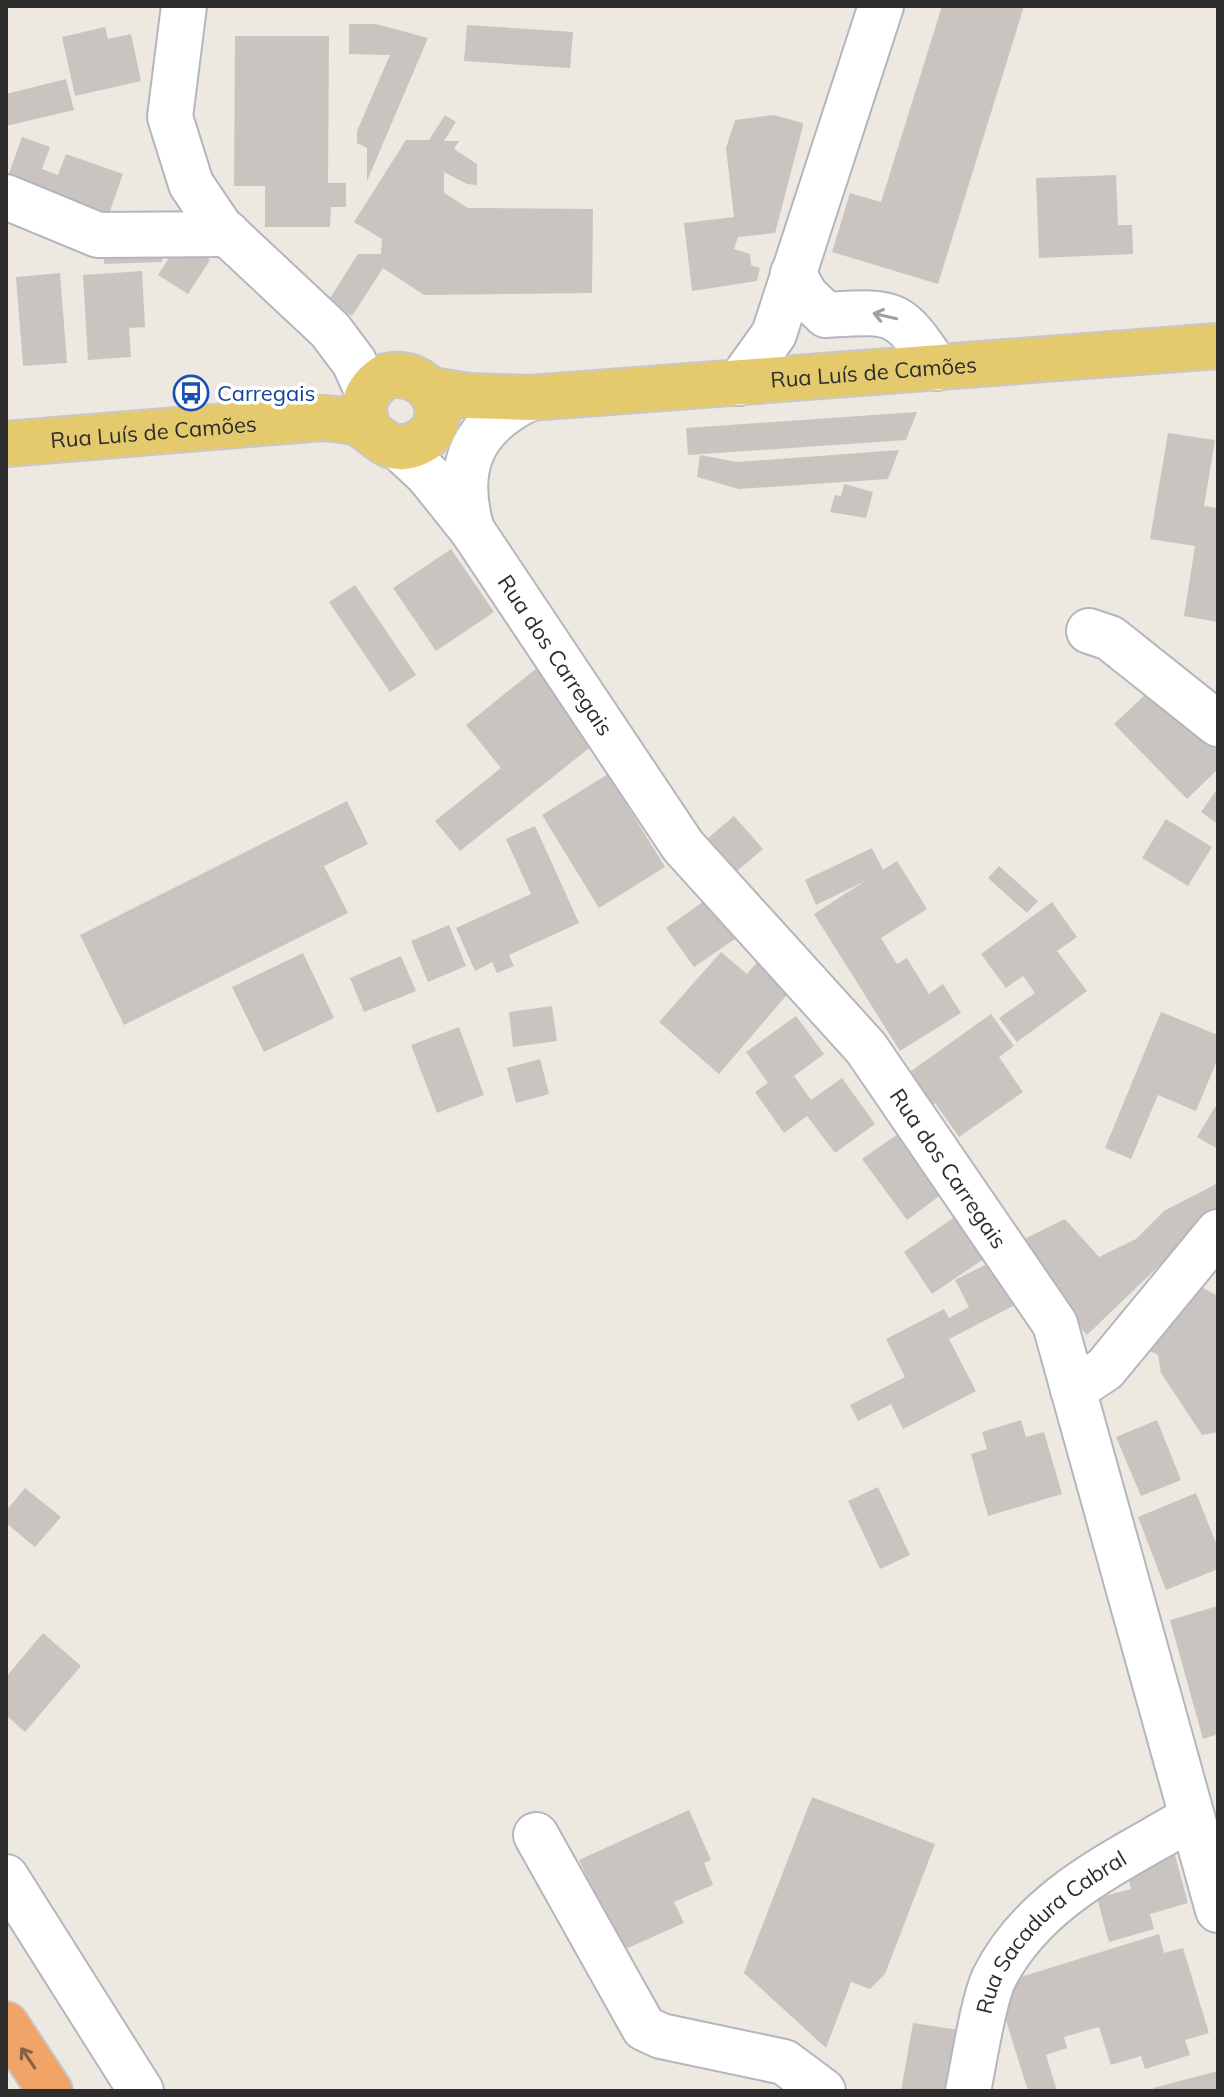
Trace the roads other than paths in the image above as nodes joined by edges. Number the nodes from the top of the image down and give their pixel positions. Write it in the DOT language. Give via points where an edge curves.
graph roads {
  1 [pos="184,6"];
  2 [pos="881,6"];
  3 [pos="6,197"];
  4 [pos="228,234"];
  5 [pos="793,273"];
  6 [pos="826,315"];
  7 [pos="779,319"];
  8 [pos="1218,346"];
  9 [pos="937,368"];
  10 [pos="739,383"];
  11 [pos="530,398"];
  12 [pos="400,410"];
  13 [pos="6,444"];
  14 [pos="472,530"];
  15 [pos="1089,631"];
  16 [pos="1218,724"];
  17 [pos="1218,1232"];
  18 [pos="1073,1390"];
  19 [pos="1191,1818"];
  20 [pos="536,1835"];
  21 [pos="6,1877"];
  22 [pos="1218,1910"];
  23 [pos="6,2024"];
  24 [pos="50,2091"];
  25 [pos="141,2091"];
  26 [pos="823,2091"];
  27 [pos="968,2091"];
  1 -- 4 [label="street" via="170,117 191,184"];
  2 -- 5 [label="street"];
  3 -- 4 [label="street" via="98,235"];
  4 -- 12 [label="street" via="330,330"];
  5 -- 6 [label="street"];
  5 -- 7 [label="street"];
  6 -- 7 [label="street"];
  9 -- 6 [label="street, one-way" via="896,316"];
  7 -- 10 [label="street"];
  8 -- 9 [label="main road, Rua Luís de Camões"];
  9 -- 10 [label="main road, Rua Luís de Camões"];
  10 -- 11 [label="main road, Rua Luís de Camões"];
  11 -- 12 [label="main road, Rua Luís de Camões" via="469,396"];
  11 -- 14 [label="street, Rua dos Carregais" via="508,409 477,438 464,478"];
  12 -- 13 [label="main road, Rua Luís de Camões"];
  12 -- 14 [label="street, Rua dos Carregais" via="443,468"];
  14 -- 18 [label="street, Rua dos Carregais" via="683,846 866,1048 1055,1324"];
  15 -- 16 [label="street" via="1110,638"];
  17 -- 18 [label="street" via="1105,1369"];
  18 -- 19 [label="street, Rua dos Carregais"];
  19 -- 22 [label="street, Rua dos Carregais"];
  19 -- 27 [label="street, Rua Sacadura Cabral" via="1063,1893 1034,1922 994,1979"];
  20 -- 26 [label="street" via="644,2028 784,2062"];
  21 -- 25 [label="street"];
  24 -- 23 [label="highway, one-way"];
}
